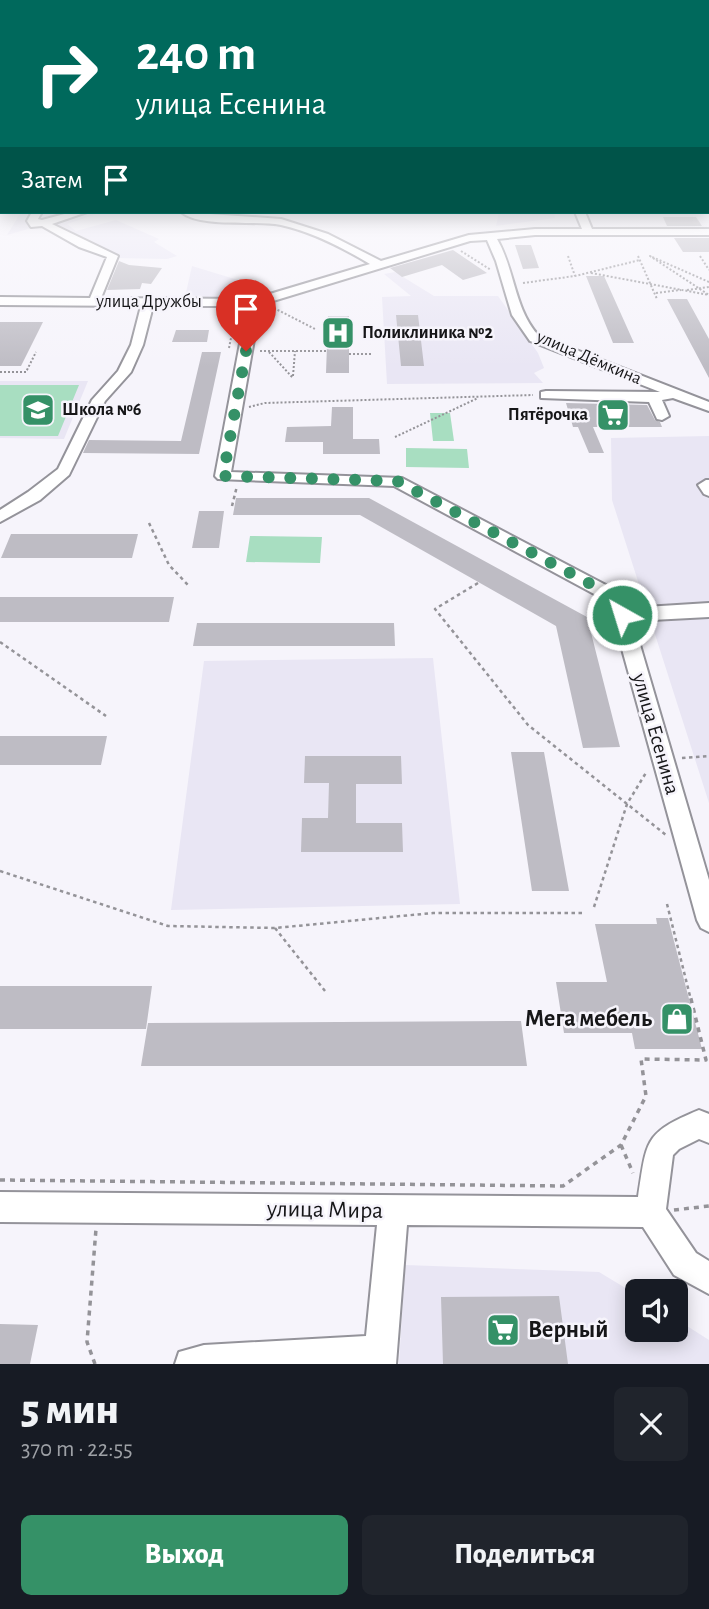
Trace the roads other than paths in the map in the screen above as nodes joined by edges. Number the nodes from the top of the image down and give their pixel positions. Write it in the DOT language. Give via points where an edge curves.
graph roads {
  1 [pos="75,240"];
  2 [pos="329,240"];
  3 [pos="466,240"];
  4 [pos="492,240"];
  5 [pos="378,264"];
  6 [pos="0,301"];
  7 [pos="94,302"];
  8 [pos="148,303"];
  9 [pos="245,305"];
  10 [pos="675,394"];
  11 [pos="546,395"];
  12 [pos="654,398"];
  13 [pos="709,407"];
  14 [pos="662,416"];
  15 [pos="709,485"];
  16 [pos="709,491"];
  17 [pos="0,517"];
  18 [pos="709,610"];
  19 [pos="622,615"];
  20 [pos="708,912"];
  21 [pos="706,1125"];
  22 [pos="0,1207"];
  23 [pos="393,1211"];
  24 [pos="651,1212"];
  25 [pos="709,1279"];
  26 [pos="381,1358"];
  27 [pos="191,1364"];
  1 -- 7 [label="street" via="113,256"];
  2 -- 5 [label="street"];
  3 -- 5 [label="street, улица Дружбы"];
  4 -- 10 [label="street, улица Дёмкина" via="522,328 534,338"];
  5 -- 9 [label="street, улица Дружбы"];
  6 -- 7 [label="street, улица Дружбы"];
  7 -- 8 [label="street, улица Дружбы"];
  8 -- 9 [label="street, улица Дружбы"];
  8 -- 17 [label="street" via="133,354 99,400 64,472"];
  9 -- 19 [label="street, улица Есенина" via="236,410 223,476 397,481 617,598"];
  10 -- 12 [label="street"];
  10 -- 13 [label="street, улица Дёмкина"];
  11 -- 12 [label="street"];
  12 -- 14 [label="street"];
  15 -- 16 [label="street"];
  18 -- 19 [label="street"];
  19 -- 20 [label="street, улица Есенина"];
  21 -- 24 [label="street" via="669,1139 660,1149"];
  22 -- 23 [label="street, улица Мира" via="97,1194"];
  23 -- 24 [label="street, улица Мира"];
  23 -- 26 [label="street"];
  24 -- 25 [label="street" via="685,1264"];
  26 -- 27 [label="street"];
}
